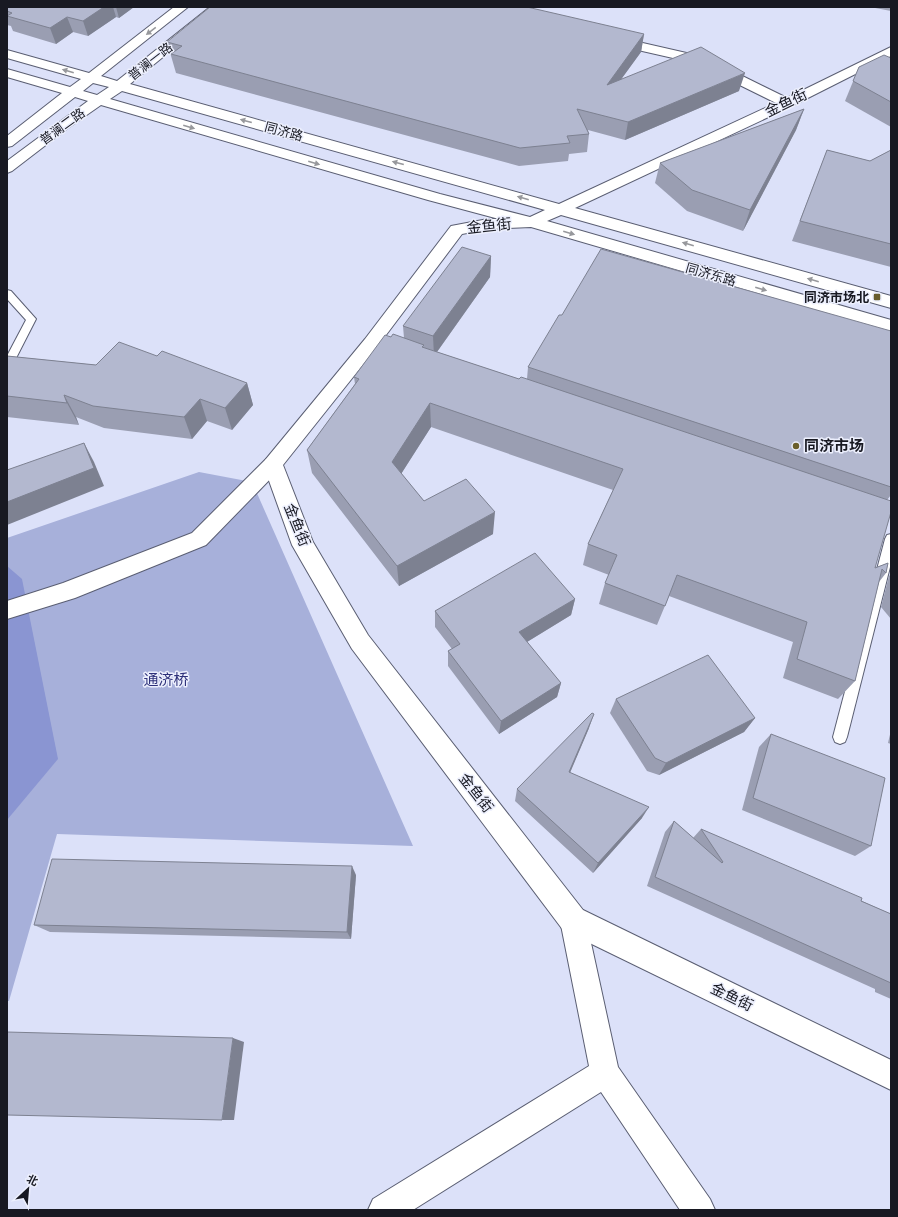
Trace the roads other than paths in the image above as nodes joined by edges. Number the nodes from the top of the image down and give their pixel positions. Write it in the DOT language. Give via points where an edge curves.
graph roads {
  1 [pos="182,7"];
  2 [pos="218,7"];
  3 [pos="600,37"];
  4 [pos="7,44"];
  5 [pos="891,51"];
  6 [pos="7,54"];
  7 [pos="46,65"];
  8 [pos="7,73"];
  9 [pos="7,77"];
  10 [pos="90,78"];
  11 [pos="26,79"];
  12 [pos="119,86"];
  13 [pos="71,92"];
  14 [pos="98,100"];
  15 [pos="787,103"];
  16 [pos="40,118"];
  17 [pos="63,125"];
  18 [pos="7,131"];
  19 [pos="7,143"];
  20 [pos="7,168"];
  21 [pos="7,184"];
  22 [pos="561,208"];
  23 [pos="532,222"];
  24 [pos="7,293"];
  25 [pos="891,302"];
  26 [pos="891,326"];
  27 [pos="7,366"];
  28 [pos="273,464"];
  29 [pos="891,539"];
  30 [pos="7,610"];
  31 [pos="840,737"];
  32 [pos="573,920"];
  33 [pos="605,1073"];
  34 [pos="891,1075"];
  35 [pos="384,1210"];
  36 [pos="699,1210"];
  1 -- 10 [label="main road, 普澜一路, one-way"];
  2 -- 12 [label="main road, 普澜一路"];
  3 -- 15 [label="main road" via="699,60"];
  4 -- 7 [label="main road" via="19,48"];
  5 -- 15 [label="main road, 金鱼街"];
  6 -- 7 [label="main road, 同济路"];
  10 -- 7 [label="main road, 同济路, one-way"];
  8 -- 11 [label="main road"];
  9 -- 11 [label="lane"];
  10 -- 12 [label="main road, 同济路"];
  10 -- 13 [label="main road, 普澜二路"];
  11 -- 13 [label="main road"];
  12 -- 14 [label="main road, 普澜二路"];
  22 -- 12 [label="main road, 同济路, one-way"];
  13 -- 14 [label="main road"];
  13 -- 16 [label="main road, 普澜二路"];
  14 -- 17 [label="main road, 普澜二路"];
  14 -- 23 [label="main road, one-way" via="152,116 173,134 417,206"];
  15 -- 22 [label="main road, 金鱼街"];
  16 -- 18 [label="main road"];
  16 -- 19 [label="main road, 普澜二路"];
  17 -- 20 [label="main road, 普澜二路"];
  17 -- 21 [label="main road" via="45,153"];
  22 -- 23 [label="main road, 金鱼街"];
  25 -- 22 [label="main road, 同济东路, one-way"];
  23 -- 26 [label="main road, 同济东路, one-way"];
  23 -- 28 [label="main road, 金鱼街" via="488,224 457,230 379,346"];
  24 -- 27 [label="lane" via="32,319"];
  28 -- 30 [label="main road" via="199,539 68,591"];
  28 -- 32 [label="main road, 金鱼街" via="303,545 360,642"];
  29 -- 31 [label="lane"];
  32 -- 33 [label="main road"];
  32 -- 34 [label="main road, 金鱼街"];
  33 -- 35 [label="main road"];
  33 -- 36 [label="main road"];
}
